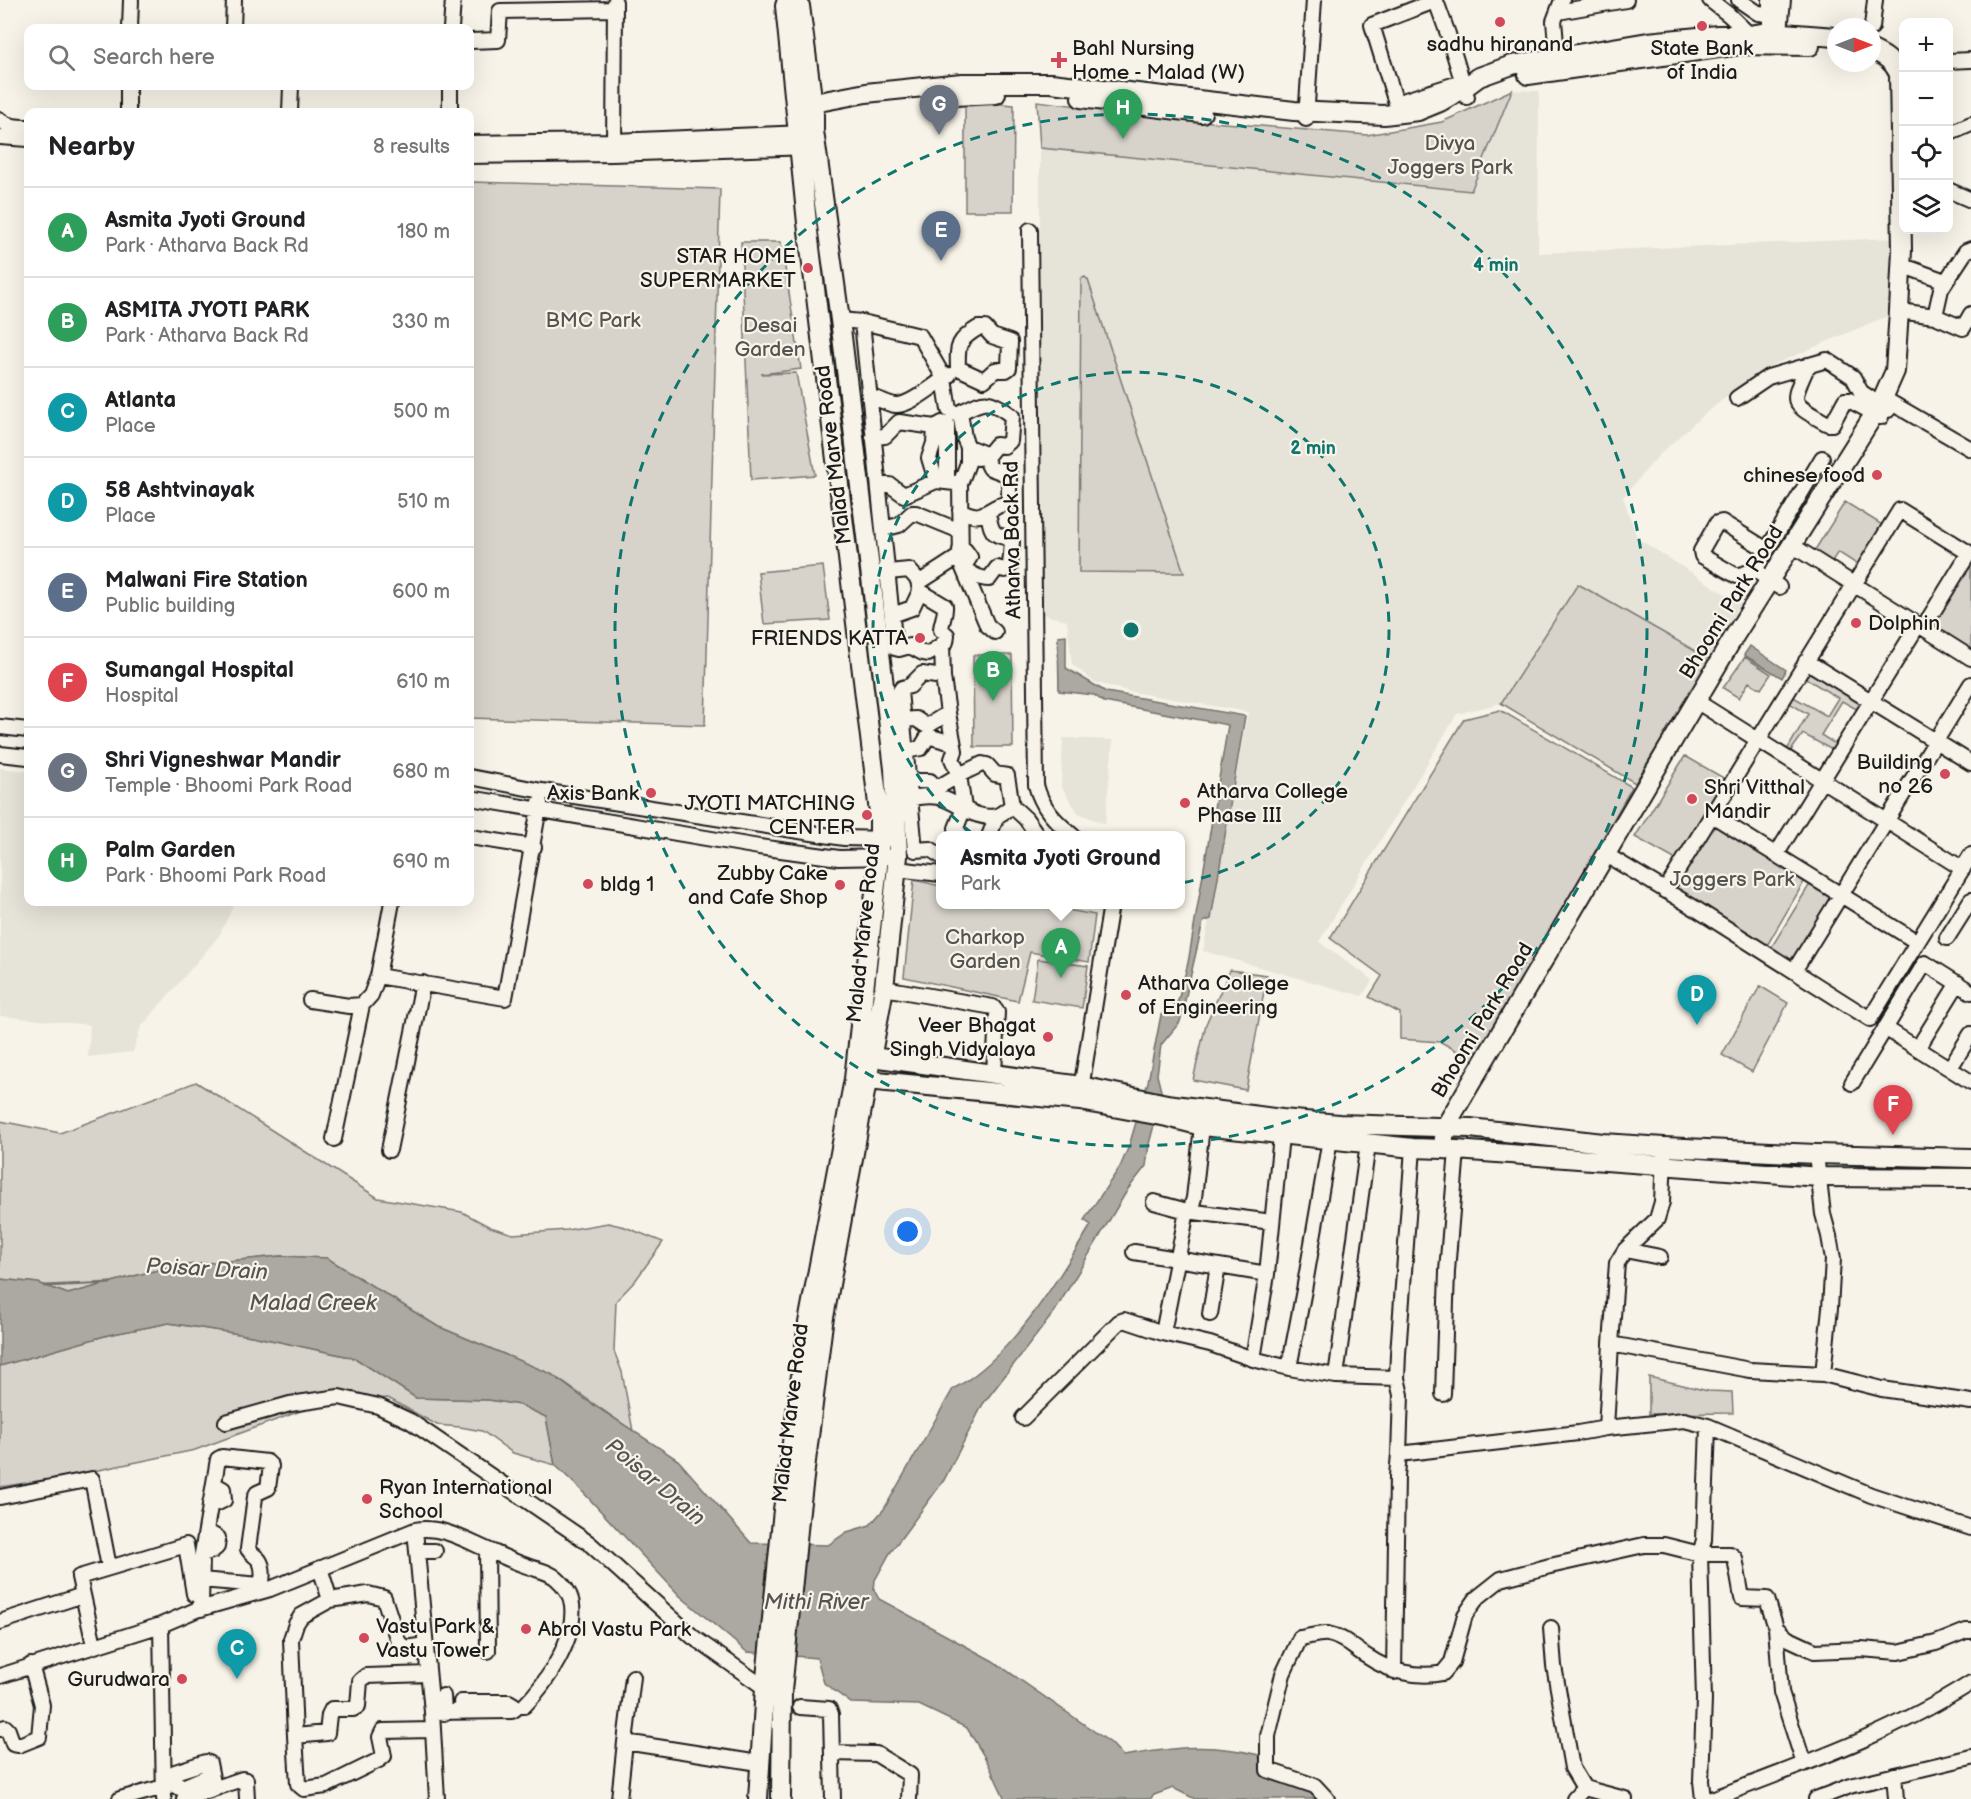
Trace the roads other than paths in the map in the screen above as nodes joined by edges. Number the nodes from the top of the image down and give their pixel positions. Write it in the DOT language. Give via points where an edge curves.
graph roads {
  1 [pos="130,0"];
  2 [pos="234,0"];
  3 [pos="453,0"];
  4 [pos="1314,0"];
  5 [pos="1626,0"];
  6 [pos="1710,0"];
  7 [pos="1739,0"];
  8 [pos="1783,0"];
  9 [pos="1875,0"];
  10 [pos="793,1"];
  11 [pos="615,5"];
  12 [pos="1560,6"];
  13 [pos="1873,18"];
  14 [pos="130,24"];
  15 [pos="233,24"];
  16 [pos="451,24"];
  17 [pos="1768,31"];
  18 [pos="1827,36"];
  19 [pos="474,41"];
  20 [pos="1881,44"];
  21 [pos="1827,46"];
  22 [pos="1881,54"];
  23 [pos="1899,56"];
  24 [pos="1971,60"];
  25 [pos="1953,61"];
  26 [pos="1899,62"];
  27 [pos="1558,65"];
  28 [pos="1899,72"];
  29 [pos="1464,89"];
  30 [pos="128,90"];
  31 [pos="291,90"];
  32 [pos="450,90"];
  33 [pos="128,108"];
  34 [pos="290,108"];
  35 [pos="450,108"];
  36 [pos="1398,112"];
  37 [pos="1306,115"];
  38 [pos="0,120"];
  39 [pos="1971,124"];
  40 [pos="806,125"];
  41 [pos="1901,126"];
  42 [pos="24,127"];
  43 [pos="1953,132"];
  44 [pos="0,137"];
  45 [pos="24,139"];
  46 [pos="474,142"];
  47 [pos="614,147"];
  48 [pos="474,156"];
  49 [pos="1902,180"];
  50 [pos="1953,192"];
  51 [pos="1971,200"];
  52 [pos="826,215"];
  53 [pos="807,217"];
  54 [pos="1030,230"];
  55 [pos="1912,234"];
  56 [pos="1971,249"];
  57 [pos="1906,269"];
  58 [pos="1945,281"];
  59 [pos="818,300"];
  60 [pos="837,300"];
  61 [pos="1904,311"];
  62 [pos="1935,316"];
  63 [pos="840,320"];
  64 [pos="1969,321"];
  65 [pos="862,322"];
  66 [pos="1808,365"];
  67 [pos="958,368"];
  68 [pos="1853,377"];
  69 [pos="944,378"];
  70 [pos="984,380"];
  71 [pos="869,397"];
  72 [pos="1737,398"];
  73 [pos="1845,400"];
  74 [pos="984,401"];
  75 [pos="1884,408"];
  76 [pos="957,414"];
  77 [pos="873,437"];
  78 [pos="968,447"];
  79 [pos="1971,448"];
  80 [pos="983,454"];
  81 [pos="1822,458"];
  82 [pos="968,463"];
  83 [pos="948,482"];
  84 [pos="879,485"];
  85 [pos="960,510"];
  86 [pos="988,513"];
  87 [pos="883,529"];
  88 [pos="960,531"];
  89 [pos="1797,549"];
  90 [pos="1767,550"];
  91 [pos="961,558"];
  92 [pos="879,573"];
  93 [pos="1768,579"];
  94 [pos="1854,585"];
  95 [pos="919,586"];
  96 [pos="892,615"];
  97 [pos="1920,626"];
  98 [pos="995,633"];
  99 [pos="942,644"];
  100 [pos="923,653"];
  101 [pos="1971,658"];
  102 [pos="1806,661"];
  103 [pos="922,674"];
  104 [pos="943,677"];
  105 [pos="1971,684"];
  106 [pos="1871,701"];
  107 [pos="1701,704"];
  108 [pos="948,712"];
  109 [pos="902,720"];
  110 [pos="0,727"];
  111 [pos="24,730"];
  112 [pos="1757,741"];
  113 [pos="1936,741"];
  114 [pos="953,743"];
  115 [pos="905,750"];
  116 [pos="0,754"];
  117 [pos="24,757"];
  118 [pos="1971,763"];
  119 [pos="958,775"];
  120 [pos="908,777"];
  121 [pos="474,778"];
  122 [pos="1822,781"];
  123 [pos="542,791"];
  124 [pos="576,796"];
  125 [pos="474,799"];
  126 [pos="903,800"];
  127 [pos="633,805"];
  128 [pos="1012,806"];
  129 [pos="964,808"];
  130 [pos="539,811"];
  131 [pos="1712,815"];
  132 [pos="572,816"];
  133 [pos="997,816"];
  134 [pos="1887,821"];
  135 [pos="630,825"];
  136 [pos="958,831"];
  137 [pos="991,831"];
  138 [pos="1034,831"];
  139 [pos="1067,831"];
  140 [pos="474,838"];
  141 [pos="534,846"];
  142 [pos="894,852"];
  143 [pos="936,853"];
  144 [pos="1776,855"];
  145 [pos="1971,855"];
  146 [pos="1610,857"];
  147 [pos="1963,868"];
  148 [pos="916,871"];
  149 [pos="936,873"];
  150 [pos="1665,891"];
  151 [pos="1841,895"];
  152 [pos="1971,900"];
  153 [pos="391,906"];
  154 [pos="1110,909"];
  155 [pos="1947,938"];
  156 [pos="1917,942"];
  157 [pos="1794,971"];
  158 [pos="378,976"];
  159 [pos="423,983"];
  160 [pos="1958,983"];
  161 [pos="884,988"];
  162 [pos="1971,992"];
  163 [pos="310,1000"];
  164 [pos="362,1005"];
  165 [pos="1886,1028"];
  166 [pos="1971,1034"];
  167 [pos="1918,1048"];
  168 [pos="864,1057"];
  169 [pos="1950,1068"];
  170 [pos="994,1074"];
  171 [pos="861,1079"];
  172 [pos="1971,1082"];
  173 [pos="1852,1083"];
  174 [pos="1081,1093"];
  175 [pos="1239,1122"];
  176 [pos="1202,1126"];
  177 [pos="1282,1126"];
  178 [pos="1451,1127"];
  179 [pos="334,1139"];
  180 [pos="1330,1139"];
  181 [pos="1368,1144"];
  182 [pos="1664,1146"];
  183 [pos="1413,1148"];
  184 [pos="1450,1149"];
  185 [pos="389,1150"];
  186 [pos="1816,1154"];
  187 [pos="1971,1158"];
  188 [pos="1664,1166"];
  189 [pos="1820,1177"];
  190 [pos="1971,1178"];
  191 [pos="1154,1202"];
  192 [pos="1187,1211"];
  193 [pos="1272,1222"];
  194 [pos="1134,1252"];
  195 [pos="1623,1254"];
  196 [pos="1177,1259"];
  197 [pos="1658,1259"];
  198 [pos="1218,1266"];
  199 [pos="1268,1274"];
  200 [pos="1210,1314"];
  201 [pos="1163,1333"];
  202 [pos="1611,1344"];
  203 [pos="1253,1359"];
  204 [pos="1288,1368"];
  205 [pos="1823,1374"];
  206 [pos="1336,1376"];
  207 [pos="1397,1378"];
  208 [pos="1443,1394"];
  209 [pos="1971,1402"];
  210 [pos="1023,1418"];
  211 [pos="226,1422"];
  212 [pos="1708,1426"];
  213 [pos="1606,1428"];
  214 [pos="1399,1454"];
  215 [pos="0,1497"];
  216 [pos="1971,1528"];
  217 [pos="415,1530"];
  218 [pos="487,1550"];
  219 [pos="417,1551"];
  220 [pos="435,1551"];
  221 [pos="1700,1554"];
  222 [pos="109,1567"];
  223 [pos="320,1568"];
  224 [pos="200,1580"];
  225 [pos="261,1588"];
  226 [pos="83,1594"];
  227 [pos="330,1600"];
  228 [pos="199,1610"];
  229 [pos="0,1622"];
  230 [pos="161,1625"];
  231 [pos="1551,1628"];
  232 [pos="1776,1628"];
  233 [pos="1971,1631"];
  234 [pos="94,1645"];
  235 [pos="426,1645"];
  236 [pos="488,1651"];
  237 [pos="31,1665"];
  238 [pos="1394,1672"];
  239 [pos="428,1674"];
  240 [pos="0,1676"];
  241 [pos="633,1677"];
  242 [pos="772,1677"];
  243 [pos="1971,1683"];
  244 [pos="461,1702"];
  245 [pos="524,1706"];
  246 [pos="791,1707"];
  247 [pos="438,1713"];
  248 [pos="0,1729"];
  249 [pos="432,1730"];
  250 [pos="295,1736"];
  251 [pos="626,1742"];
  252 [pos="832,1753"];
  253 [pos="1971,1757"];
  254 [pos="759,1763"];
  255 [pos="1804,1764"];
  256 [pos="1894,1775"];
  257 [pos="213,1782"];
  258 [pos="1584,1788"];
  259 [pos="171,1793"];
  260 [pos="120,1799"];
  261 [pos="247,1799"];
  262 [pos="437,1799"];
  263 [pos="619,1799"];
  264 [pos="758,1799"];
  265 [pos="769,1799"];
  266 [pos="780,1799"];
  267 [pos="833,1799"];
  268 [pos="909,1799"];
  269 [pos="1327,1799"];
  270 [pos="1574,1799"];
  271 [pos="1624,1799"];
  272 [pos="1703,1799"];
  273 [pos="1712,1799"];
  274 [pos="1816,1799"];
  275 [pos="1896,1799"];
  1 -- 14 [label="street"];
  2 -- 15 [label="street"];
  3 -- 16 [label="street"];
  4 -- 37 [label="street"];
  5 -- 12 [label="street"];
  6 -- 17 [label="street"];
  7 -- 17 [label="street" via="1758,13"];
  8 -- 17 [label="street"];
  9 -- 13 [label="street"];
  10 -- 40 [label="main road, Malad Marve Road" via="800,6"];
  11 -- 19 [label="street" via="500,11 498,40"];
  11 -- 47 [label="street"];
  12 -- 27 [label="street" via="1554,21"];
  17 -- 18 [label="main road"];
  17 -- 21 [label="main road"];
  17 -- 27 [label="main road" via="1740,45"];
  20 -- 23 [label="main road" via="1898,51"];
  22 -- 26 [label="main road"];
  24 -- 25 [label="street"];
  27 -- 29 [label="main road" via="1513,70"];
  28 -- 41 [label="main road, Bhoomi Park Road"];
  29 -- 36 [label="street"];
  29 -- 36 [label="main road" via="1426,118"];
  29 -- 36 [label="street" via="1441,14 1432,2 1372,25"];
  30 -- 33 [label="street"];
  31 -- 34 [label="street"];
  32 -- 35 [label="street"];
  36 -- 37 [label="main road" via="1351,117"];
  37 -- 40 [label="main road" via="1273,119 1117,96 1008,89 866,93"];
  38 -- 42 [label="street"];
  39 -- 43 [label="street"];
  40 -- 47 [label="street"];
  40 -- 52 [label="main road, Malad Marve Road"];
  40 -- 53 [label="main road, Malad Marve Road"];
  44 -- 45 [label="street"];
  46 -- 47 [label="street"];
  47 -- 48 [label="street"];
  49 -- 57 [label="main road, Bhoomi Park Road"];
  50 -- 51 [label="street"];
  52 -- 53 [label="main road"];
  52 -- 60 [label="main road, Malad Marve Road"];
  53 -- 59 [label="main road, Malad Marve Road"];
  54 -- 139 [label="street, Atharva Back Rd" via="1036,785 1040,801"];
  55 -- 57 [label="main road, Bhoomi Park Road"];
  56 -- 58 [label="street"];
  57 -- 58 [label="street"];
  57 -- 61 [label="main road, Bhoomi Park Road"];
  58 -- 62 [label="street"];
  59 -- 60 [label="main road"];
  59 -- 142 [label="main road, Malad Marve Road" via="879,813"];
  60 -- 63 [label="main road, Malad Marve Road"];
  61 -- 62 [label="street"];
  61 -- 75 [label="main road, Bhoomi Park Road" via="1906,373"];
  62 -- 64 [label="street" via="1959,328"];
  63 -- 65 [label="street"];
  63 -- 92 [label="main road, Malad Marve Road"];
  65 -- 69 [label="street" via="921,336"];
  65 -- 71 [label="street"];
  66 -- 68 [label="street" via="1827,360"];
  66 -- 72 [label="street" via="1768,377"];
  66 -- 73 [label="street" via="1795,394 1796,402 1805,411 1832,424"];
  67 -- 69 [label="street"];
  67 -- 70 [label="street"];
  67 -- 70 [label="street" via="957,350 963,337 985,328 992,336 1010,342 1009,368 995,370"];
  68 -- 73 [label="street"];
  68 -- 75 [label="street" via="1861,392"];
  69 -- 71 [label="street" via="898,406"];
  69 -- 76 [label="street" via="949,410"];
  70 -- 74 [label="street"];
  71 -- 77 [label="street"];
  73 -- 75 [label="street"];
  74 -- 76 [label="street"];
  74 -- 80 [label="street" via="1012,416 1010,441 1004,446 996,445 988,455"];
  75 -- 79 [label="street"];
  75 -- 89 [label="main road, Bhoomi Park Road"];
  76 -- 78 [label="street"];
  77 -- 83 [label="street" via="885,436 899,422 935,428 929,458"];
  77 -- 84 [label="street"];
  78 -- 80 [label="street"];
  78 -- 82 [label="street"];
  80 -- 82 [label="street"];
  80 -- 86 [label="street" via="990,468 1009,475 1009,502"];
  81 -- 90 [label="street"];
  82 -- 83 [label="street"];
  83 -- 84 [label="street" via="904,495 890,485"];
  83 -- 85 [label="street"];
  84 -- 87 [label="street"];
  85 -- 86 [label="street" via="969,515"];
  85 -- 88 [label="street"];
  86 -- 91 [label="street" via="996,535 1012,542 1010,566 1005,570 997,568 989,579 983,579"];
  87 -- 88 [label="street" via="899,525 916,513"];
  87 -- 92 [label="street"];
  88 -- 91 [label="street"];
  89 -- 93 [label="main road, Bhoomi Park Road"];
  89 -- 94 [label="street"];
  90 -- 93 [label="street"];
  90 -- 93 [label="street" via="1722,522 1717,523 1701,551 1702,556 1737,576"];
  91 -- 95 [label="street"];
  91 -- 98 [label="street" via="987,625"];
  92 -- 95 [label="street" via="909,570"];
  92 -- 96 [label="street"];
  92 -- 126 [label="main road, Malad Marve Road" via="894,769"];
  93 -- 107 [label="main road, Bhoomi Park Road" via="1747,626"];
  94 -- 97 [label="street"];
  94 -- 97 [label="street" via="1900,510 1969,553"];
  94 -- 102 [label="street"];
  95 -- 96 [label="street" via="912,608"];
  95 -- 99 [label="street" via="945,606 941,630 947,635"];
  96 -- 100 [label="street" via="895,648 910,646"];
  97 -- 101 [label="street"];
  97 -- 106 [label="street"];
  99 -- 100 [label="street" via="928,654"];
  99 -- 104 [label="street"];
  100 -- 103 [label="street"];
  102 -- 106 [label="street"];
  102 -- 112 [label="street"];
  103 -- 104 [label="street"];
  103 -- 109 [label="street" via="900,691"];
  104 -- 108 [label="street"];
  105 -- 113 [label="street"];
  106 -- 113 [label="street"];
  106 -- 122 [label="street"];
  107 -- 112 [label="street"];
  107 -- 146 [label="main road, Bhoomi Park Road"];
  108 -- 109 [label="street" via="929,725 916,719"];
  108 -- 114 [label="street"];
  109 -- 115 [label="street"];
  110 -- 111 [label="street"];
  112 -- 122 [label="street"];
  112 -- 131 [label="street"];
  113 -- 118 [label="street"];
  113 -- 134 [label="street"];
  114 -- 115 [label="street" via="931,737 921,748"];
  114 -- 119 [label="street" via="952,759"];
  115 -- 120 [label="street"];
  116 -- 117 [label="street"];
  119 -- 120 [label="street" via="937,788 930,781"];
  119 -- 128 [label="street" via="982,764 995,774 1007,776"];
  119 -- 129 [label="street"];
  120 -- 126 [label="street"];
  121 -- 123 [label="street"];
  122 -- 134 [label="street"];
  122 -- 144 [label="street"];
  123 -- 124 [label="street"];
  123 -- 130 [label="street"];
  124 -- 127 [label="street"];
  124 -- 132 [label="street"];
  125 -- 130 [label="street"];
  126 -- 129 [label="street" via="937,796"];
  126 -- 142 [label="main road, Malad Marve Road"];
  127 -- 135 [label="street"];
  127 -- 142 [label="street" via="844,837"];
  128 -- 133 [label="street"];
  128 -- 138 [label="street"];
  129 -- 133 [label="street" via="979,815"];
  129 -- 136 [label="street" via="956,826"];
  130 -- 132 [label="street"];
  130 -- 141 [label="street"];
  131 -- 144 [label="street"];
  131 -- 150 [label="street"];
  132 -- 135 [label="street"];
  133 -- 137 [label="street"];
  134 -- 147 [label="street"];
  134 -- 151 [label="street"];
  135 -- 142 [label="street" via="839,858"];
  140 -- 141 [label="street"];
  141 -- 159 [label="street" via="506,998"];
  142 -- 143 [label="street" via="930,849"];
  142 -- 148 [label="street"];
  142 -- 148 [label="street"];
  142 -- 161 [label="main road, Malad Marve Road"];
  142 -- 168 [label="main road, Malad Marve Road"];
  144 -- 151 [label="street"];
  145 -- 147 [label="street"];
  146 -- 150 [label="street"];
  146 -- 178 [label="main road, Bhoomi Park Road"];
  147 -- 156 [label="street"];
  148 -- 149 [label="street"];
  150 -- 157 [label="street"];
  151 -- 156 [label="street"];
  151 -- 157 [label="street"];
  152 -- 155 [label="street"];
  153 -- 158 [label="street"];
  154 -- 174 [label="street"];
  156 -- 157 [label="street" via="1870,1019"];
  158 -- 159 [label="street"];
  158 -- 164 [label="street" via="371,995"];
  159 -- 185 [label="street"];
  160 -- 162 [label="street"];
  160 -- 165 [label="street" via="1925,963"];
  160 -- 167 [label="street"];
  161 -- 168 [label="main road, Malad Marve Road"];
  161 -- 170 [label="street" via="993,1007 997,1012"];
  163 -- 164 [label="street"];
  164 -- 179 [label="street"];
  165 -- 167 [label="street"];
  165 -- 173 [label="street"];
  166 -- 169 [label="street"];
  167 -- 169 [label="street"];
  168 -- 170 [label="main road"];
  168 -- 171 [label="main road, Malad Marve Road"];
  169 -- 172 [label="street"];
  170 -- 174 [label="main road"];
  171 -- 174 [label="main road"];
  171 -- 242 [label="main road, Malad Marve Road" via="792,1510"];
  174 -- 175 [label="main road" via="1167,1104"];
  174 -- 176 [label="main road"];
  175 -- 176 [label="main road"];
  175 -- 177 [label="main road"];
  176 -- 192 [label="street" via="1194,1198"];
  177 -- 178 [label="main road"];
  177 -- 180 [label="main road"];
  177 -- 193 [label="street"];
  178 -- 182 [label="main road"];
  178 -- 184 [label="main road, Bhoomi Park Road"];
  180 -- 181 [label="main road"];
  180 -- 204 [label="street"];
  181 -- 183 [label="main road"];
  181 -- 206 [label="street"];
  182 -- 186 [label="main road"];
  182 -- 188 [label="street"];
  183 -- 184 [label="main road"];
  183 -- 207 [label="street"];
  184 -- 188 [label="main road"];
  184 -- 208 [label="street"];
  186 -- 187 [label="main road"];
  186 -- 189 [label="street"];
  188 -- 189 [label="main road"];
  188 -- 195 [label="street" via="1657,1219"];
  189 -- 190 [label="main road"];
  189 -- 205 [label="street" via="1833,1259"];
  191 -- 192 [label="street"];
  192 -- 193 [label="street"];
  192 -- 196 [label="street"];
  193 -- 199 [label="street"];
  194 -- 196 [label="street"];
  195 -- 197 [label="street"];
  195 -- 202 [label="street" via="1617,1263"];
  196 -- 198 [label="street"];
  196 -- 201 [label="street"];
  198 -- 199 [label="street"];
  198 -- 200 [label="street"];
  199 -- 203 [label="street"];
  201 -- 203 [label="street"];
  201 -- 210 [label="street" via="1124,1320 1119,1322"];
  202 -- 205 [label="street" via="1750,1370"];
  202 -- 213 [label="street"];
  203 -- 204 [label="street"];
  204 -- 206 [label="street"];
  205 -- 209 [label="street" via="1882,1389"];
  206 -- 207 [label="street"];
  207 -- 214 [label="street" via="1401,1395"];
  211 -- 242 [label="street" via="290,1404 339,1397 378,1406 410,1421 589,1544 693,1637"];
  212 -- 213 [label="street" via="1684,1420"];
  212 -- 216 [label="street" via="1871,1495"];
  212 -- 221 [label="street" via="1704,1540"];
  213 -- 214 [label="street"];
  214 -- 238 [label="street"];
  215 -- 222 [label="street" via="92,1479"];
  217 -- 218 [label="street" via="427,1528 450,1533"];
  217 -- 219 [label="street"];
  217 -- 223 [label="street"];
  218 -- 236 [label="street"];
  218 -- 245 [label="street" via="548,1572 568,1591 572,1604 572,1622 555,1667"];
  219 -- 220 [label="street"];
  219 -- 235 [label="street"];
  221 -- 232 [label="street" via="1730,1554 1735,1558 1742,1598 1767,1599"];
  221 -- 238 [label="street" via="1664,1545 1644,1545 1501,1579 1477,1598 1465,1615 1452,1662 1443,1673 1432,1676"];
  221 -- 272 [label="street"];
  222 -- 226 [label="street" via="79,1576"];
  222 -- 228 [label="street" via="186,1545"];
  223 -- 225 [label="street"];
  223 -- 227 [label="street"];
  224 -- 225 [label="street"];
  224 -- 225 [label="street" via="218,1459 267,1462 271,1466 268,1488 255,1497 248,1549 262,1567"];
  224 -- 228 [label="street"];
  225 -- 228 [label="street"];
  226 -- 229 [label="street"];
  226 -- 234 [label="street"];
  227 -- 235 [label="street" via="368,1594 384,1598 404,1648"];
  227 -- 250 [label="street" via="301,1616 291,1640"];
  228 -- 230 [label="street"];
  230 -- 234 [label="street"];
  230 -- 259 [label="street"];
  231 -- 258 [label="street" via="1572,1768"];
  232 -- 233 [label="street" via="1800,1645 1831,1652 1898,1652"];
  232 -- 255 [label="street" via="1781,1692"];
  234 -- 237 [label="street"];
  235 -- 239 [label="street"];
  237 -- 240 [label="street"];
  237 -- 248 [label="street" via="42,1705 39,1737 13,1744 8,1730"];
  238 -- 269 [label="street" via="1350,1643 1327,1634 1300,1638 1283,1674 1268,1736 1268,1770 1315,1786"];
  239 -- 247 [label="street" via="440,1696"];
  239 -- 250 [label="street" via="366,1676 360,1680 358,1706 332,1709 327,1733"];
  241 -- 251 [label="street"];
  242 -- 246 [label="main road, Malad Marve Road"];
  242 -- 254 [label="main road, Malad Marve Road"];
  243 -- 255 [label="street" via="1886,1730"];
  244 -- 247 [label="street" via="509,1702 515,1709"];
  246 -- 252 [label="street" via="829,1708"];
  246 -- 265 [label="main road" via="771,1735"];
  246 -- 266 [label="main road, Malad Marve Road"];
  247 -- 249 [label="street"];
  249 -- 250 [label="street" via="383,1731 380,1737 384,1756 379,1760 326,1786 304,1789 298,1784"];
  249 -- 262 [label="street"];
  251 -- 254 [label="street"];
  251 -- 263 [label="street"];
  252 -- 267 [label="street"];
  252 -- 268 [label="street" via="876,1754 899,1767 910,1775"];
  253 -- 256 [label="street"];
  254 -- 264 [label="main road, Malad Marve Road"];
  255 -- 273 [label="street"];
  256 -- 274 [label="street"];
  256 -- 275 [label="street"];
  257 -- 259 [label="street"];
  257 -- 259 [label="street" via="206,1762 175,1772"];
  257 -- 261 [label="street" via="246,1780"];
  258 -- 270 [label="street"];
  258 -- 271 [label="street"];
  259 -- 260 [label="street"];
}
